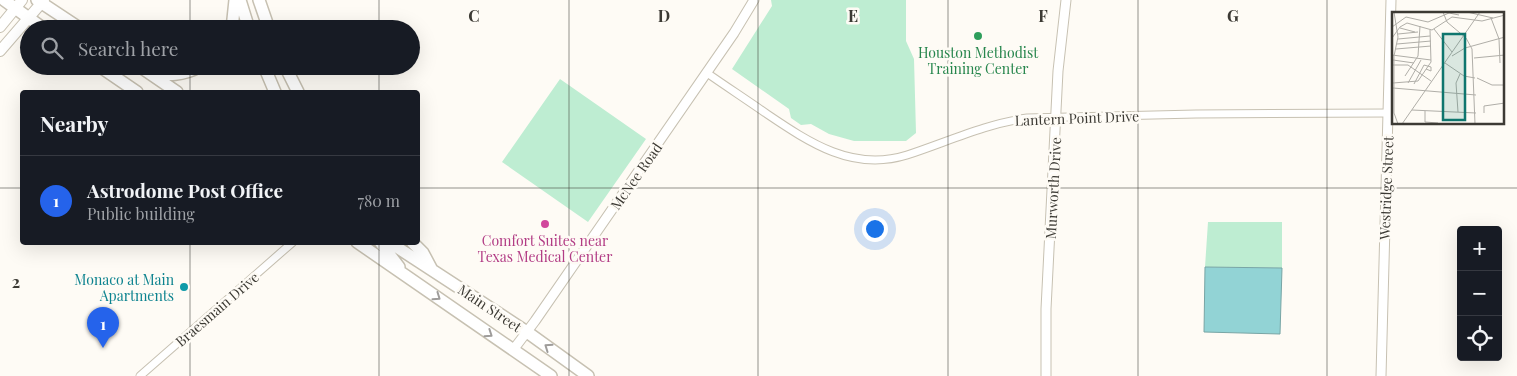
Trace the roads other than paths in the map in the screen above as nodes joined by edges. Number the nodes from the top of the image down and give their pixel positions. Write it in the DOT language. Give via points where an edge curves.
graph roads {
  1 [pos="4,0"];
  2 [pos="236,0"];
  3 [pos="240,0"];
  4 [pos="259,0"];
  5 [pos="754,0"];
  6 [pos="1066,0"];
  7 [pos="1391,0"];
  8 [pos="41,1"];
  9 [pos="18,4"];
  10 [pos="28,18"];
  11 [pos="31,20"];
  12 [pos="68,20"];
  13 [pos="233,20"];
  14 [pos="246,20"];
  15 [pos="266,20"];
  16 [pos="0,27"];
  17 [pos="20,28"];
  18 [pos="0,52"];
  19 [pos="707,73"];
  20 [pos="112,75"];
  21 [pos="152,75"];
  22 [pos="164,75"];
  23 [pos="181,75"];
  24 [pos="268,75"];
  25 [pos="290,75"];
  26 [pos="134,90"];
  27 [pos="174,90"];
  28 [pos="274,90"];
  29 [pos="297,90"];
  30 [pos="1388,112"];
  31 [pos="1056,117"];
  32 [pos="290,245"];
  33 [pos="361,245"];
  34 [pos="382,245"];
  35 [pos="394,245"];
  36 [pos="415,245"];
  37 [pos="434,272"];
  38 [pos="408,277"];
  39 [pos="527,332"];
  40 [pos="513,350"];
  41 [pos="140,376"];
  42 [pos="551,376"];
  43 [pos="588,376"];
  44 [pos="1046,376"];
  45 [pos="1381,376"];
  1 -- 9 [label="main road"];
  2 -- 13 [label="main road"];
  3 -- 14 [label="main road"];
  4 -- 15 [label="main road"];
  5 -- 19 [label="street, McNee Road"];
  6 -- 31 [label="street, Murworth Drive"];
  7 -- 30 [label="street, Westridge Street"];
  8 -- 10 [label="main road"];
  8 -- 12 [label="main road"];
  9 -- 10 [label="main road"];
  9 -- 16 [label="main road"];
  10 -- 11 [label="main road"];
  17 -- 18 [label="main road"];
  19 -- 31 [label="street, Lantern Point Drive" via="823,149 866,160 906,155 1007,121"];
  19 -- 39 [label="street, McNee Road"];
  20 -- 26 [label="main road"];
  21 -- 27 [label="main road"];
  22 -- 23 [label="main road"];
  24 -- 28 [label="main road"];
  25 -- 29 [label="main road"];
  30 -- 31 [label="street, Lantern Point Drive"];
  30 -- 45 [label="street, Westridge Street"];
  31 -- 44 [label="street, Murworth Drive" via="1046,309"];
  32 -- 41 [label="street, Braesmain Drive"];
  33 -- 38 [label="main road, Main Street"];
  34 -- 38 [label="main road"];
  35 -- 37 [label="main road, Main Street"];
  36 -- 37 [label="main road"];
  37 -- 39 [label="main road, Main Street"];
  38 -- 40 [label="main road, Main Street, one-way"];
  39 -- 40 [label="street, McNee Road"];
  43 -- 39 [label="main road, Main Street, one-way"];
  40 -- 42 [label="main road, Main Street"];
}
